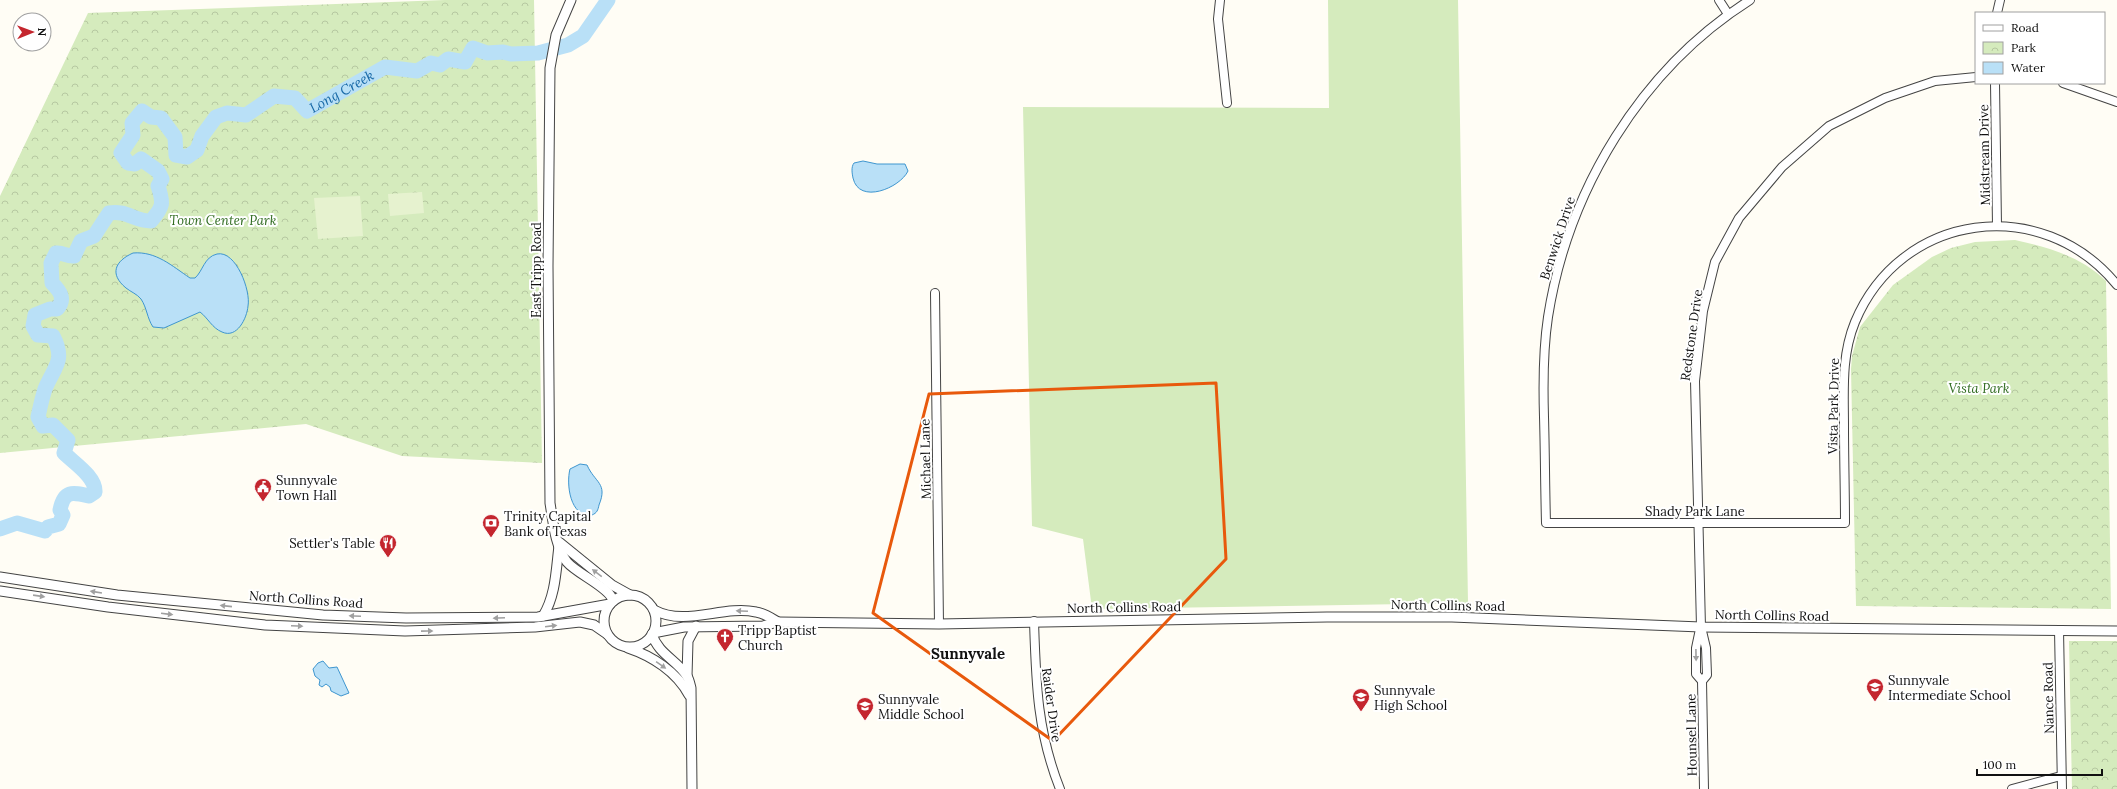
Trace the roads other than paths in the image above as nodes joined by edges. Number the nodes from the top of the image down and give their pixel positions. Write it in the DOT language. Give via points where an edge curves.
graph roads {
  1 [pos="572,0"];
  2 [pos="1220,0"];
  3 [pos="1719,0"];
  4 [pos="1750,0"];
  5 [pos="2000,0"];
  6 [pos="1997,12"];
  7 [pos="1728,14"];
  8 [pos="1975,77"];
  9 [pos="1995,84"];
  10 [pos="2066,84"];
  11 [pos="2117,102"];
  12 [pos="1227,103"];
  13 [pos="1997,226"];
  14 [pos="2117,285"];
  15 [pos="935,293"];
  16 [pos="1546,523"];
  17 [pos="1697,523"];
  18 [pos="1845,523"];
  19 [pos="559,542"];
  20 [pos="0,577"];
  21 [pos="13,579"];
  22 [pos="0,591"];
  23 [pos="11,592"];
  24 [pos="630,595"];
  25 [pos="612,603"];
  26 [pos="198,604"];
  27 [pos="654,610"];
  28 [pos="543,616"];
  29 [pos="196,617"];
  30 [pos="381,617"];
  31 [pos="460,619"];
  32 [pos="1034,621"];
  33 [pos="778,622"];
  34 [pos="939,624"];
  35 [pos="696,626"];
  36 [pos="1701,627"];
  37 [pos="380,630"];
  38 [pos="460,630"];
  39 [pos="2059,630"];
  40 [pos="2117,631"];
  41 [pos="607,634"];
  42 [pos="653,634"];
  43 [pos="626,647"];
  44 [pos="687,676"];
  45 [pos="693,708"];
  46 [pos="2061,776"];
  47 [pos="692,789"];
  48 [pos="1060,789"];
  49 [pos="1704,789"];
  50 [pos="2012,789"];
  51 [pos="2062,789"];
  1 -- 19 [label="street, East Tripp Road" via="558,29 551,62 548,245 550,503 553,525"];
  2 -- 12 [label="street" via="1219,26"];
  3 -- 7 [label="street"];
  4 -- 7 [label="street, Benwick Drive"];
  5 -- 6 [label="street"];
  7 -- 16 [label="street, Benwick Drive" via="1678,58 1640,101 1594,174 1570,229 1553,288 1545,348 1543,379"];
  8 -- 17 [label="street, Redstone Drive" via="1935,81 1885,98 1829,126 1782,167 1739,218 1715,262 1704,311 1695,381"];
  9 -- 13 [label="street, Midstream Drive"];
  10 -- 11 [label="street"];
  13 -- 14 [label="street, Vista Park Drive" via="2023,228 2068,243 2096,263"];
  13 -- 18 [label="street, Vista Park Drive" via="1966,229 1939,237 1915,250 1888,271 1865,301 1854,323 1843,369"];
  15 -- 34 [label="street, Michael Lane"];
  16 -- 17 [label="street, Shady Park Lane"];
  17 -- 18 [label="street, Shady Park Lane"];
  17 -- 36 [label="street, Redstone Drive"];
  24 -- 19 [label="street, one-way" via="608,582"];
  19 -- 25 [label="street, East Tripp Road" via="566,561 573,569 611,595"];
  19 -- 28 [label="street" via="553,591"];
  20 -- 21 [label="street, North Collins Road"];
  21 -- 23 [label="street"];
  26 -- 21 [label="street, North Collins Road, one-way"];
  22 -- 23 [label="street, North Collins Road"];
  23 -- 29 [label="street, North Collins Road, one-way"];
  24 -- 25 [label="street" via="622,596"];
  24 -- 27 [label="street" via="644,599"];
  25 -- 28 [label="street, North Collins Road"];
  25 -- 41 [label="street" via="604,618"];
  26 -- 29 [label="street"];
  30 -- 26 [label="street, North Collins Road, one-way" via="323,615"];
  33 -- 27 [label="street, North Collins Road, one-way" via="756,612 734,610 681,617 668,616"];
  27 -- 42 [label="street" via="656,625"];
  28 -- 31 [label="street, North Collins Road, one-way"];
  29 -- 37 [label="street, North Collins Road, one-way" via="265,625"];
  30 -- 31 [label="street, North Collins Road"];
  30 -- 37 [label="street"];
  31 -- 38 [label="street"];
  32 -- 34 [label="street, North Collins Road"];
  32 -- 36 [label="street, North Collins Road" via="1452,617"];
  32 -- 48 [label="street, Raider Drive" via="1036,698 1049,762"];
  33 -- 34 [label="street, North Collins Road"];
  33 -- 35 [label="street, North Collins Road" via="763,626"];
  35 -- 42 [label="street, North Collins Road"];
  35 -- 44 [label="street" via="688,641"];
  36 -- 39 [label="street, North Collins Road"];
  36 -- 49 [label="street, Hounsel Lane" via="1696,648 1696,674 1702,681"];
  37 -- 38 [label="street, North Collins Road, one-way"];
  38 -- 41 [label="street, North Collins Road, one-way" via="580,622 594,625"];
  39 -- 40 [label="street, North Collins Road"];
  39 -- 46 [label="street, Nance Road"];
  41 -- 43 [label="street" via="619,645"];
  42 -- 43 [label="street" via="642,644"];
  42 -- 44 [label="street" via="654,641 664,654"];
  43 -- 45 [label="street, one-way" via="648,656 670,671 686,689"];
  44 -- 45 [label="street"];
  45 -- 47 [label="street"];
  46 -- 50 [label="street"];
  46 -- 51 [label="street, Nance Road"];
}
